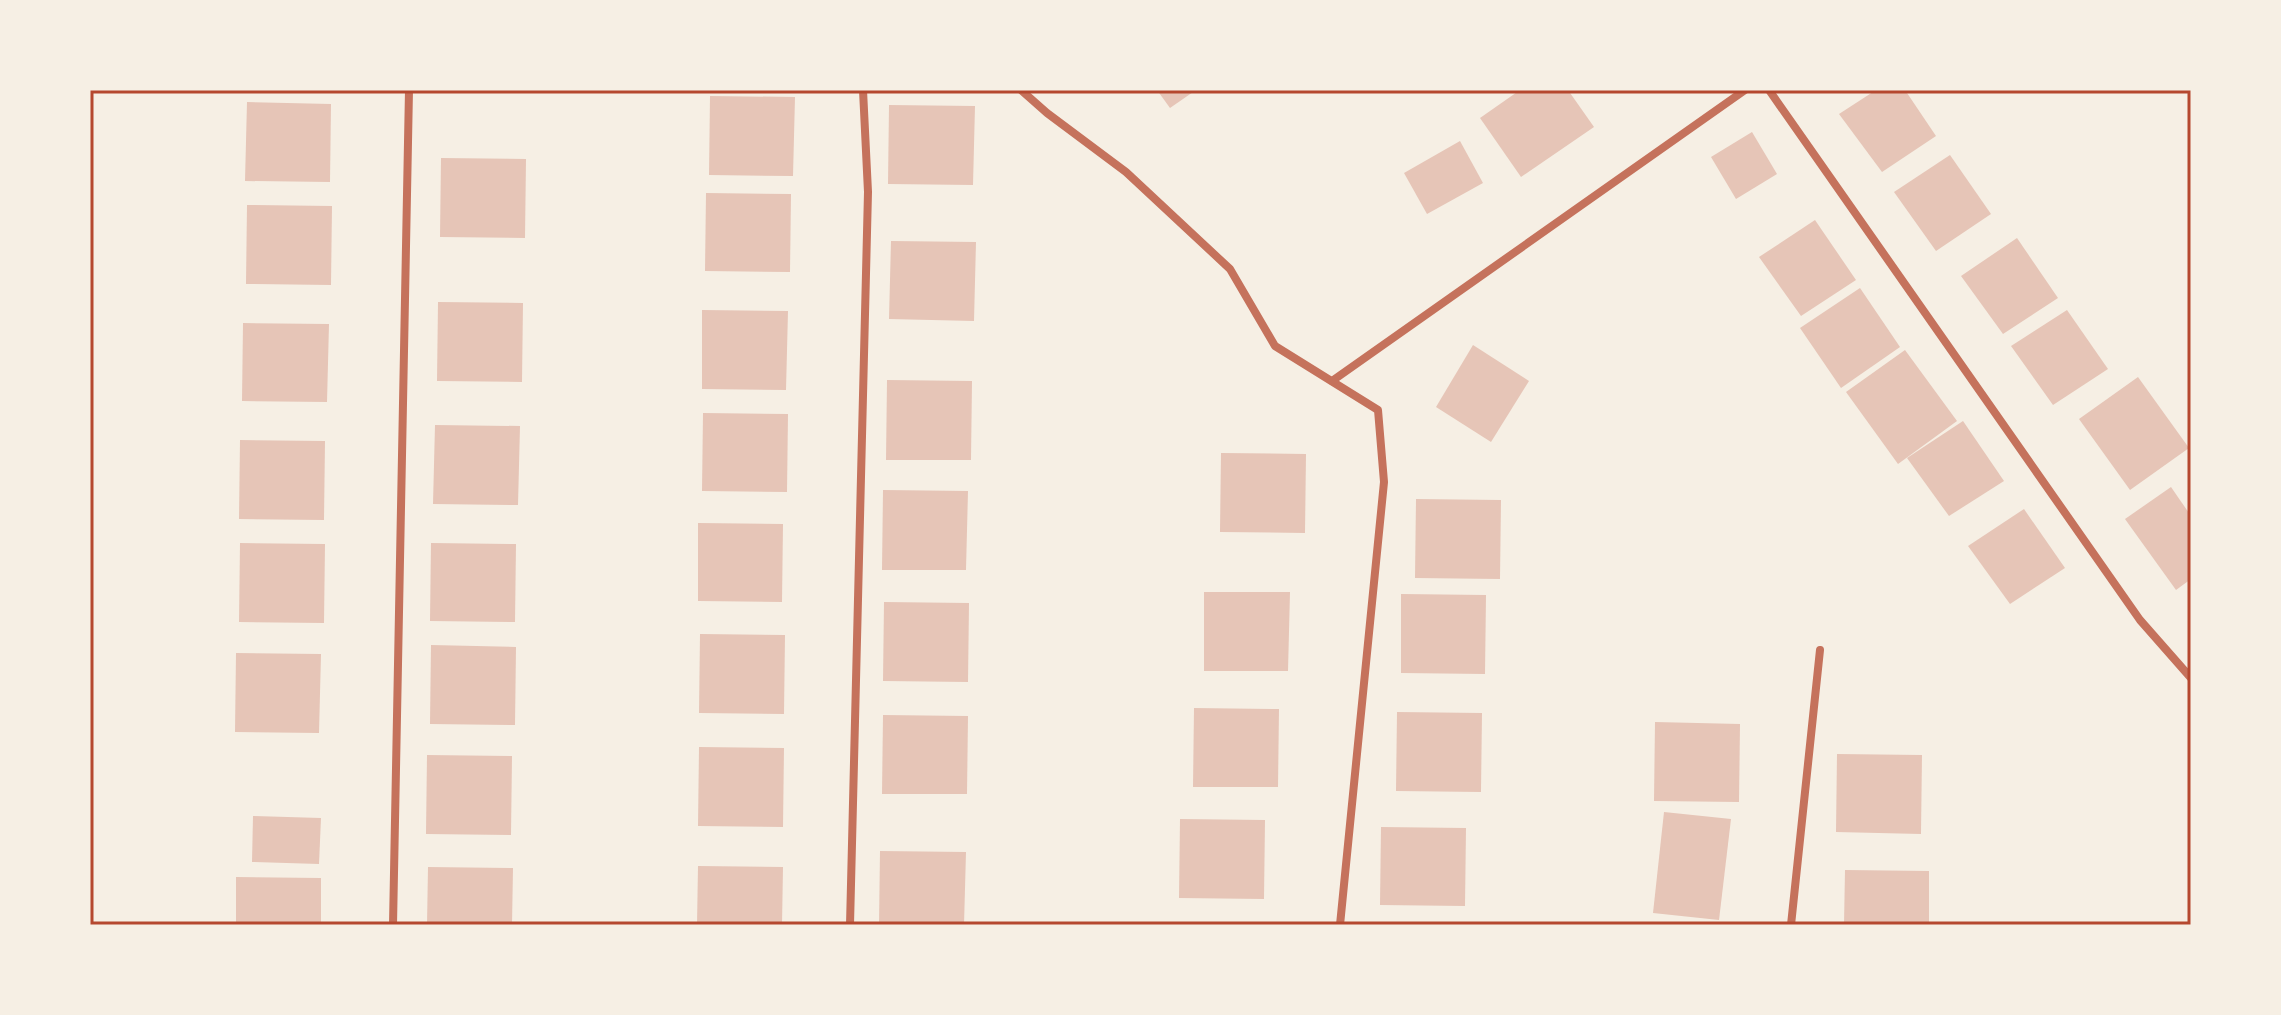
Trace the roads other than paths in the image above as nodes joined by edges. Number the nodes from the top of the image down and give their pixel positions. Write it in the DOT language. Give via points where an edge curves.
graph roads {
  1 [pos="409,90"];
  2 [pos="863,90"];
  3 [pos="1021,90"];
  4 [pos="1745,90"];
  5 [pos="1769,90"];
  6 [pos="1332,381"];
  7 [pos="1820,650"];
  8 [pos="2191,678"];
  9 [pos="393,925"];
  10 [pos="850,925"];
  11 [pos="1340,925"];
  12 [pos="1791,925"];
  1 -- 9 [label="street"];
  2 -- 10 [label="street" via="868,192"];
  3 -- 6 [label="street" via="1126,172 1230,269 1275,346"];
  4 -- 6 [label="street"];
  5 -- 8 [label="street" via="2140,620"];
  6 -- 11 [label="street" via="1378,410 1384,482"];
  7 -- 12 [label="street"];
}
